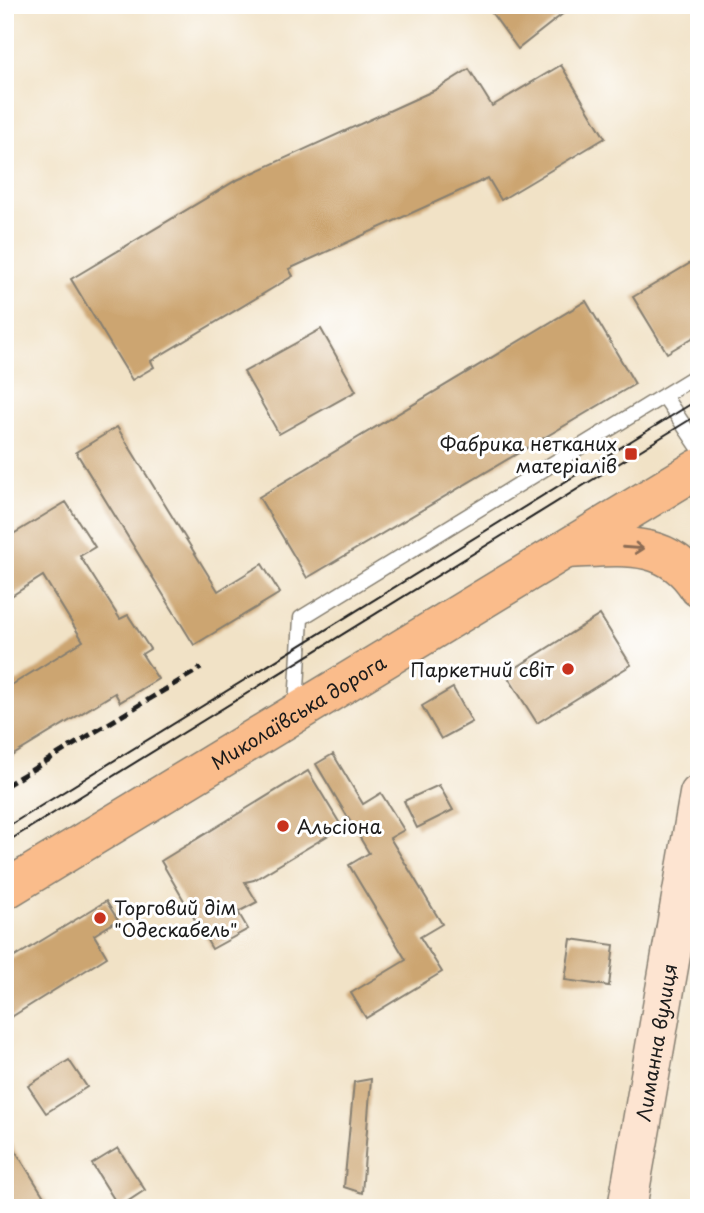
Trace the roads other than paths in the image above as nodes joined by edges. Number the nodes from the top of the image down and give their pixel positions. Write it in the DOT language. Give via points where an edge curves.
graph roads {
  1 [pos="699,374"];
  2 [pos="664,396"];
  3 [pos="699,448"];
  4 [pos="699,468"];
  5 [pos="565,550"];
  6 [pos="699,588"];
  7 [pos="296,713"];
  8 [pos="699,793"];
  9 [pos="5,890"];
  10 [pos="627,1208"];
  1 -- 2 [label="lane"];
  2 -- 3 [label="lane"];
  2 -- 7 [label="lane" via="301,618"];
  4 -- 5 [label="main road, Миколаївська дорога"];
  5 -- 6 [label="main road, one-way" via="637,547 668,556 689,572"];
  5 -- 7 [label="main road, Миколаївська дорога"];
  7 -- 9 [label="main road, Миколаївська дорога"];
  8 -- 10 [label="main road, Лиманна вулиця"];
}
